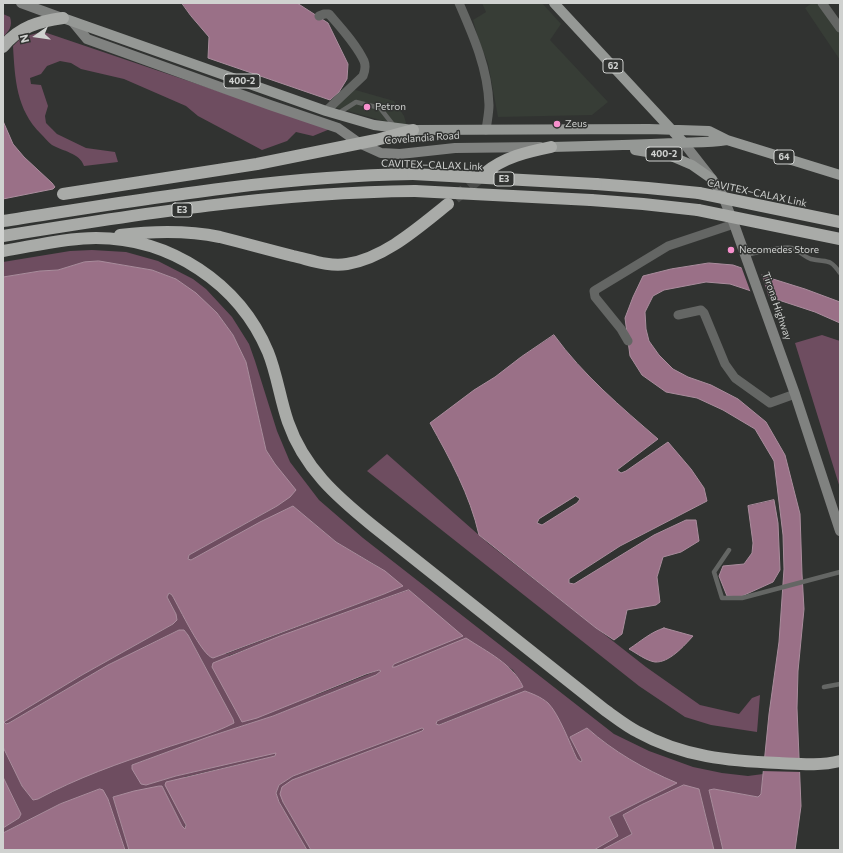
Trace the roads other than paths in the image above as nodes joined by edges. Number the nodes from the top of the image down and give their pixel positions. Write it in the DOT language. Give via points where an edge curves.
graph roads {
  1 [pos="21,3"];
  2 [pos="459,3"];
  3 [pos="554,3"];
  4 [pos="822,3"];
  5 [pos="319,16"];
  6 [pos="68,20"];
  7 [pos="840,28"];
  8 [pos="3,47"];
  9 [pos="326,111"];
  10 [pos="336,114"];
  11 [pos="396,128"];
  12 [pos="672,129"];
  13 [pos="414,130"];
  14 [pos="486,130"];
  15 [pos="727,140"];
  16 [pos="683,142"];
  17 [pos="360,143"];
  18 [pos="551,146"];
  19 [pos="609,146"];
  20 [pos="485,173"];
  21 [pos="840,175"];
  22 [pos="712,180"];
  23 [pos="63,194"];
  24 [pos="448,204"];
  25 [pos="3,222"];
  26 [pos="840,222"];
  27 [pos="734,224"];
  28 [pos="3,236"];
  29 [pos="95,238"];
  30 [pos="840,239"];
  31 [pos="3,250"];
  32 [pos="747,257"];
  33 [pos="840,273"];
  34 [pos="678,315"];
  35 [pos="628,341"];
  36 [pos="795,394"];
  37 [pos="840,531"];
  38 [pos="729,550"];
  39 [pos="840,572"];
  40 [pos="840,684"];
  41 [pos="824,687"];
  42 [pos="840,761"];
  1 -- 6 [label="main road, Covelandia Road / 400-2"];
  2 -- 14 [label="street" via="476,44 486,79 489,106"];
  3 -- 12 [label="main road, Tirona Highway / 62"];
  4 -- 7 [label="street"];
  5 -- 9 [label="street" via="329,14 365,62 363,76"];
  6 -- 8 [label="highway" via="39,23 26,28"];
  6 -- 9 [label="main road, Covelandia Road / 400-2"];
  6 -- 17 [label="main road, Covelandia Road / 400-2" via="87,39 338,128"];
  9 -- 10 [label="main road, Covelandia Road / 400-2"];
  10 -- 11 [label="main road, Covelandia Road / 400-2" via="374,125"];
  10 -- 11 [label="lane" via="356,102 380,108"];
  11 -- 13 [label="main road, Covelandia Road / 400-2"];
  12 -- 14 [label="main road, Covelandia Road / 400-2"];
  12 -- 15 [label="main road, 64" via="709,131"];
  12 -- 16 [label="main road, Tirona Highway / 62"];
  13 -- 14 [label="main road, Covelandia Road / 400-2"];
  13 -- 17 [label="highway"];
  15 -- 16 [label="main road, 64" via="707,143"];
  15 -- 21 [label="main road, 64"];
  16 -- 19 [label="main road, Covelandia Road / 400-2"];
  16 -- 22 [label="main road, Tirona Highway / 62"];
  17 -- 18 [label="main road, Covelandia Road / 400-2" via="381,153 394,154 455,148"];
  17 -- 23 [label="highway" via="224,170"];
  18 -- 19 [label="main road, Covelandia Road / 400-2"];
  18 -- 20 [label="highway" via="507,159"];
  19 -- 22 [label="main road, 400-2" via="671,156 692,165"];
  22 -- 27 [label="main road, Tirona Highway / 62" via="722,194"];
  24 -- 29 [label="highway" via="387,249 346,264 320,262 191,232"];
  25 -- 26 [label="highway, CAVITEX–CALAX Link / E3, bridge" via="203,191 343,177 413,174 596,184 699,193"];
  27 -- 32 [label="main road, Tirona Highway / 62"];
  27 -- 35 [label="street" via="668,246 594,291"];
  28 -- 30 [label="highway, E3, bridge" via="261,200 415,191 591,200 698,210"];
  29 -- 31 [label="highway"];
  29 -- 42 [label="highway" via="134,242 164,250 195,266 227,291 261,337 272,362 293,434 305,457 324,483 348,506 605,710 637,732 672,748 700,756 753,762 815,764"];
  32 -- 33 [label="lane" via="793,248 806,257 829,261"];
  32 -- 36 [label="main road, Tirona Highway / 62"];
  34 -- 36 [label="street" via="701,310 725,364 735,378 770,403"];
  36 -- 37 [label="main road, Tirona Highway / 62"];
  38 -- 39 [label="lane" via="714,572 722,598 742,598"];
  40 -- 41 [label="lane"];
}
